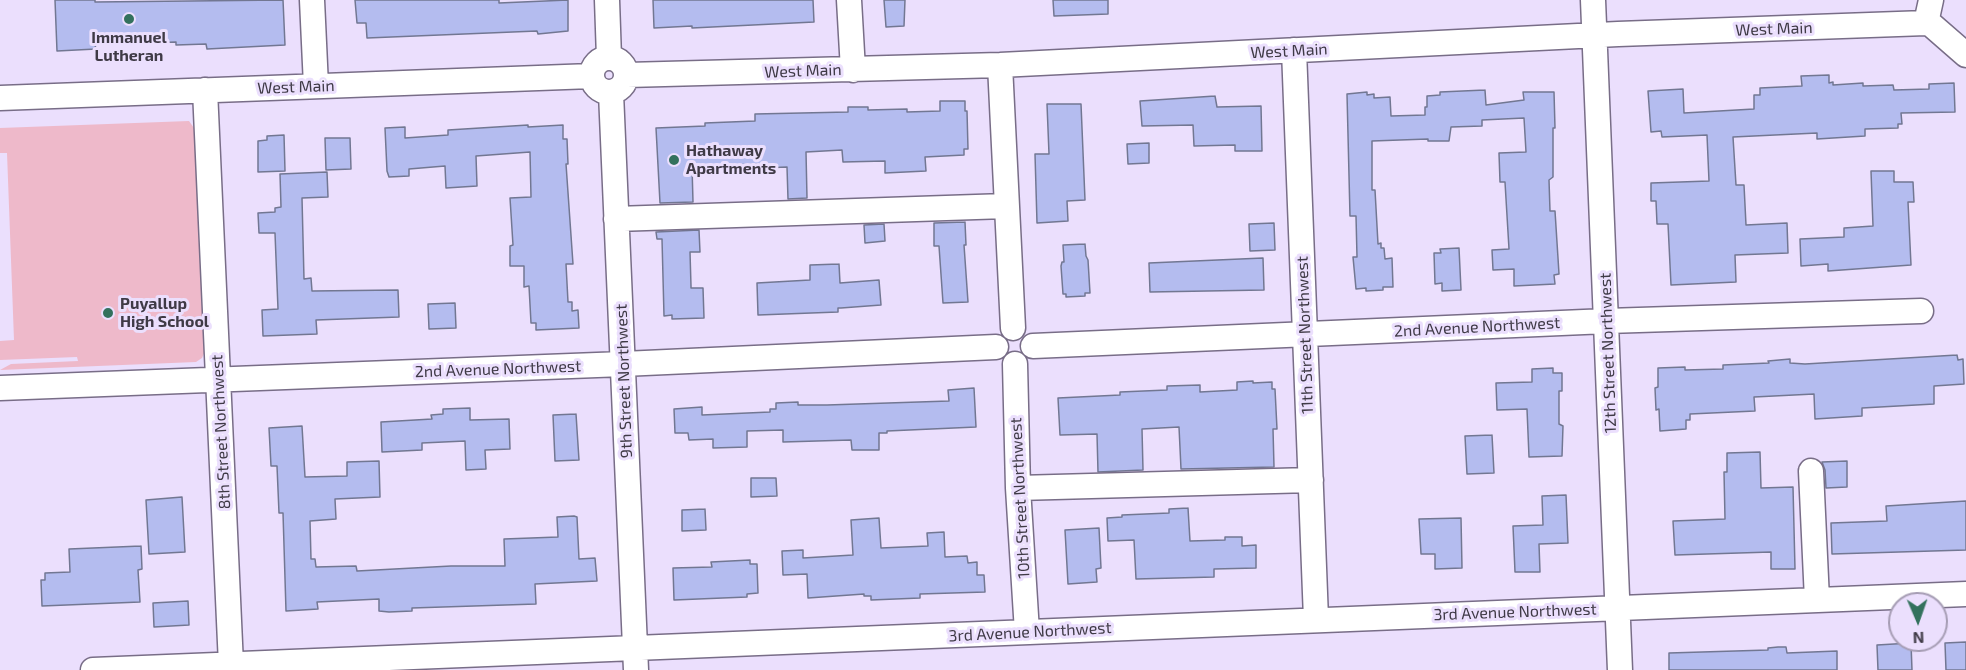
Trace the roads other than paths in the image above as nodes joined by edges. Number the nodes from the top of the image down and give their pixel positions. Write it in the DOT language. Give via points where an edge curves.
graph roads {
  1 [pos="312,0"];
  2 [pos="607,0"];
  3 [pos="849,0"];
  4 [pos="1593,0"];
  5 [pos="1929,10"];
  6 [pos="1594,36"];
  7 [pos="1294,50"];
  8 [pos="1966,55"];
  9 [pos="609,58"];
  10 [pos="1000,65"];
  11 [pos="853,70"];
  12 [pos="592,76"];
  13 [pos="619,84"];
  14 [pos="316,86"];
  15 [pos="205,90"];
  16 [pos="0,98"];
  17 [pos="1006,206"];
  18 [pos="616,219"];
  19 [pos="1921,311"];
  20 [pos="1607,321"];
  21 [pos="1013,328"];
  22 [pos="1306,335"];
  23 [pos="1033,346"];
  24 [pos="996,347"];
  25 [pos="623,364"];
  26 [pos="1015,364"];
  27 [pos="219,381"];
  28 [pos="0,388"];
  29 [pos="1810,471"];
  30 [pos="1311,480"];
  31 [pos="1018,488"];
  32 [pos="1966,594"];
  33 [pos="1817,600"];
  34 [pos="1618,608"];
  35 [pos="1316,619"];
  36 [pos="1027,632"];
  37 [pos="635,659"];
  38 [pos="231,665"];
  39 [pos="93,670"];
  40 [pos="1620,670"];
  1 -- 14 [label="street"];
  2 -- 9 [label="street"];
  3 -- 11 [label="street"];
  4 -- 6 [label="street, 12th Street Northwest"];
  5 -- 6 [label="street, West Main" via="1926,23"];
  5 -- 8 [label="street"];
  6 -- 7 [label="street, West Main"];
  6 -- 20 [label="street, 12th Street Northwest"];
  7 -- 10 [label="street, West Main"];
  7 -- 22 [label="street, 11th Street Northwest"];
  9 -- 12 [label="street" via="597,63"];
  9 -- 13 [label="street" via="622,63"];
  10 -- 11 [label="street, West Main"];
  10 -- 17 [label="street"];
  11 -- 13 [label="street, West Main"];
  12 -- 13 [label="street" via="598,88"];
  12 -- 14 [label="street, West Main"];
  13 -- 18 [label="street, 9th Street Northwest"];
  14 -- 15 [label="street, West Main"];
  15 -- 16 [label="street, West Main"];
  15 -- 27 [label="street, 8th Street Northwest"];
  17 -- 18 [label="street"];
  17 -- 21 [label="street"];
  18 -- 25 [label="street, 9th Street Northwest"];
  19 -- 20 [label="street, 2nd Avenue Northwest"];
  20 -- 22 [label="street, 2nd Avenue Northwest"];
  20 -- 34 [label="street, 12th Street Northwest"];
  21 -- 23 [label="street" via="1027,333"];
  21 -- 24 [label="street" via="1000,334"];
  22 -- 23 [label="street, 2nd Avenue Northwest"];
  22 -- 30 [label="street, 11th Street Northwest"];
  23 -- 26 [label="street" via="1023,363"];
  24 -- 25 [label="street, 2nd Avenue Northwest"];
  24 -- 26 [label="street" via="1000,358"];
  25 -- 27 [label="street, 2nd Avenue Northwest"];
  25 -- 37 [label="street, 9th Street Northwest"];
  26 -- 31 [label="street, 10th Street Northwest"];
  27 -- 28 [label="street, 2nd Avenue Northwest"];
  27 -- 38 [label="street, 8th Street Northwest"];
  29 -- 33 [label="street"];
  30 -- 31 [label="street"];
  30 -- 35 [label="street, 11th Street Northwest"];
  31 -- 36 [label="street, 10th Street Northwest"];
  32 -- 33 [label="street, 3rd Avenue Northwest"];
  33 -- 34 [label="street, 3rd Avenue Northwest"];
  34 -- 35 [label="street, 3rd Avenue Northwest"];
  34 -- 40 [label="street, 12th Street Northwest"];
  35 -- 36 [label="street, 3rd Avenue Northwest"];
  36 -- 37 [label="street, 3rd Avenue Northwest"];
  37 -- 38 [label="street, 3rd Avenue Northwest"];
  38 -- 39 [label="street, 3rd Avenue Northwest"];
}
